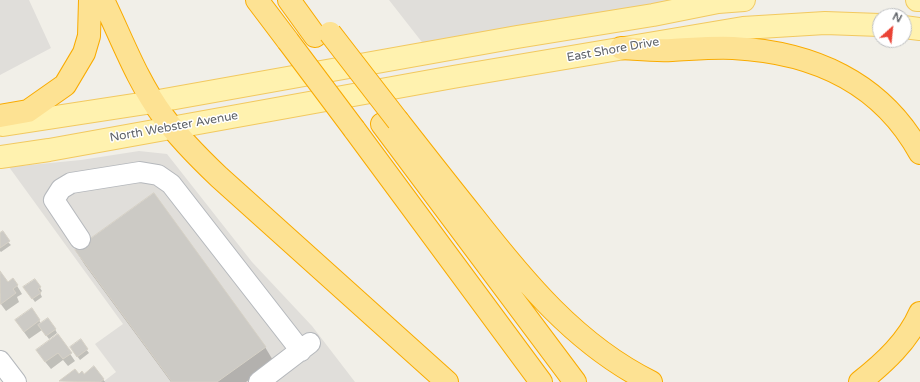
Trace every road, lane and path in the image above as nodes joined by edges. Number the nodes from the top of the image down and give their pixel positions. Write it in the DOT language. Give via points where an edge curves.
graph roads {
  1 [pos="90,0"];
  2 [pos="103,0"];
  3 [pos="257,0"];
  4 [pos="289,0"];
  5 [pos="305,0"];
  6 [pos="744,0"];
  7 [pos="872,25"];
  8 [pos="322,34"];
  9 [pos="621,48"];
  10 [pos="349,97"];
  11 [pos="154,102"];
  12 [pos="0,116"];
  13 [pos="390,123"];
  14 [pos="0,126"];
  15 [pos="172,127"];
  16 [pos="920,153"];
  17 [pos="0,157"];
  18 [pos="80,239"];
  19 [pos="920,313"];
  20 [pos="0,361"];
  21 [pos="16,382"];
  22 [pos="259,382"];
  23 [pos="447,382"];
  24 [pos="541,382"];
  25 [pos="576,382"];
  26 [pos="650,382"];
  27 [pos="860,382"];
  1 -- 12 [label="highway" via="89,36 84,52 65,85 28,111"];
  2 -- 11 [label="highway"];
  3 -- 24 [label="highway, bridge"];
  4 -- 8 [label="highway"];
  5 -- 8 [label="highway"];
  6 -- 11 [label="main road" via="718,2"];
  7 -- 9 [label="main road, East Shore Drive" via="825,22 744,28"];
  8 -- 13 [label="highway"];
  9 -- 10 [label="main road, East Shore Drive"];
  9 -- 16 [label="highway" via="735,48 805,61 855,82 874,96 911,137"];
  10 -- 15 [label="main road, North Webster Avenue"];
  11 -- 14 [label="main road"];
  11 -- 15 [label="highway"];
  13 -- 25 [label="highway"];
  13 -- 26 [label="highway" via="538,296 576,331 622,366"];
  15 -- 17 [label="main road, North Webster Avenue"];
  15 -- 23 [label="highway" via="219,177"];
  18 -- 22 [label="street" via="54,200 61,189 71,183 140,172 158,175 171,184 305,347"];
  19 -- 27 [label="highway" via="895,350"];
  20 -- 21 [label="street"];
}
